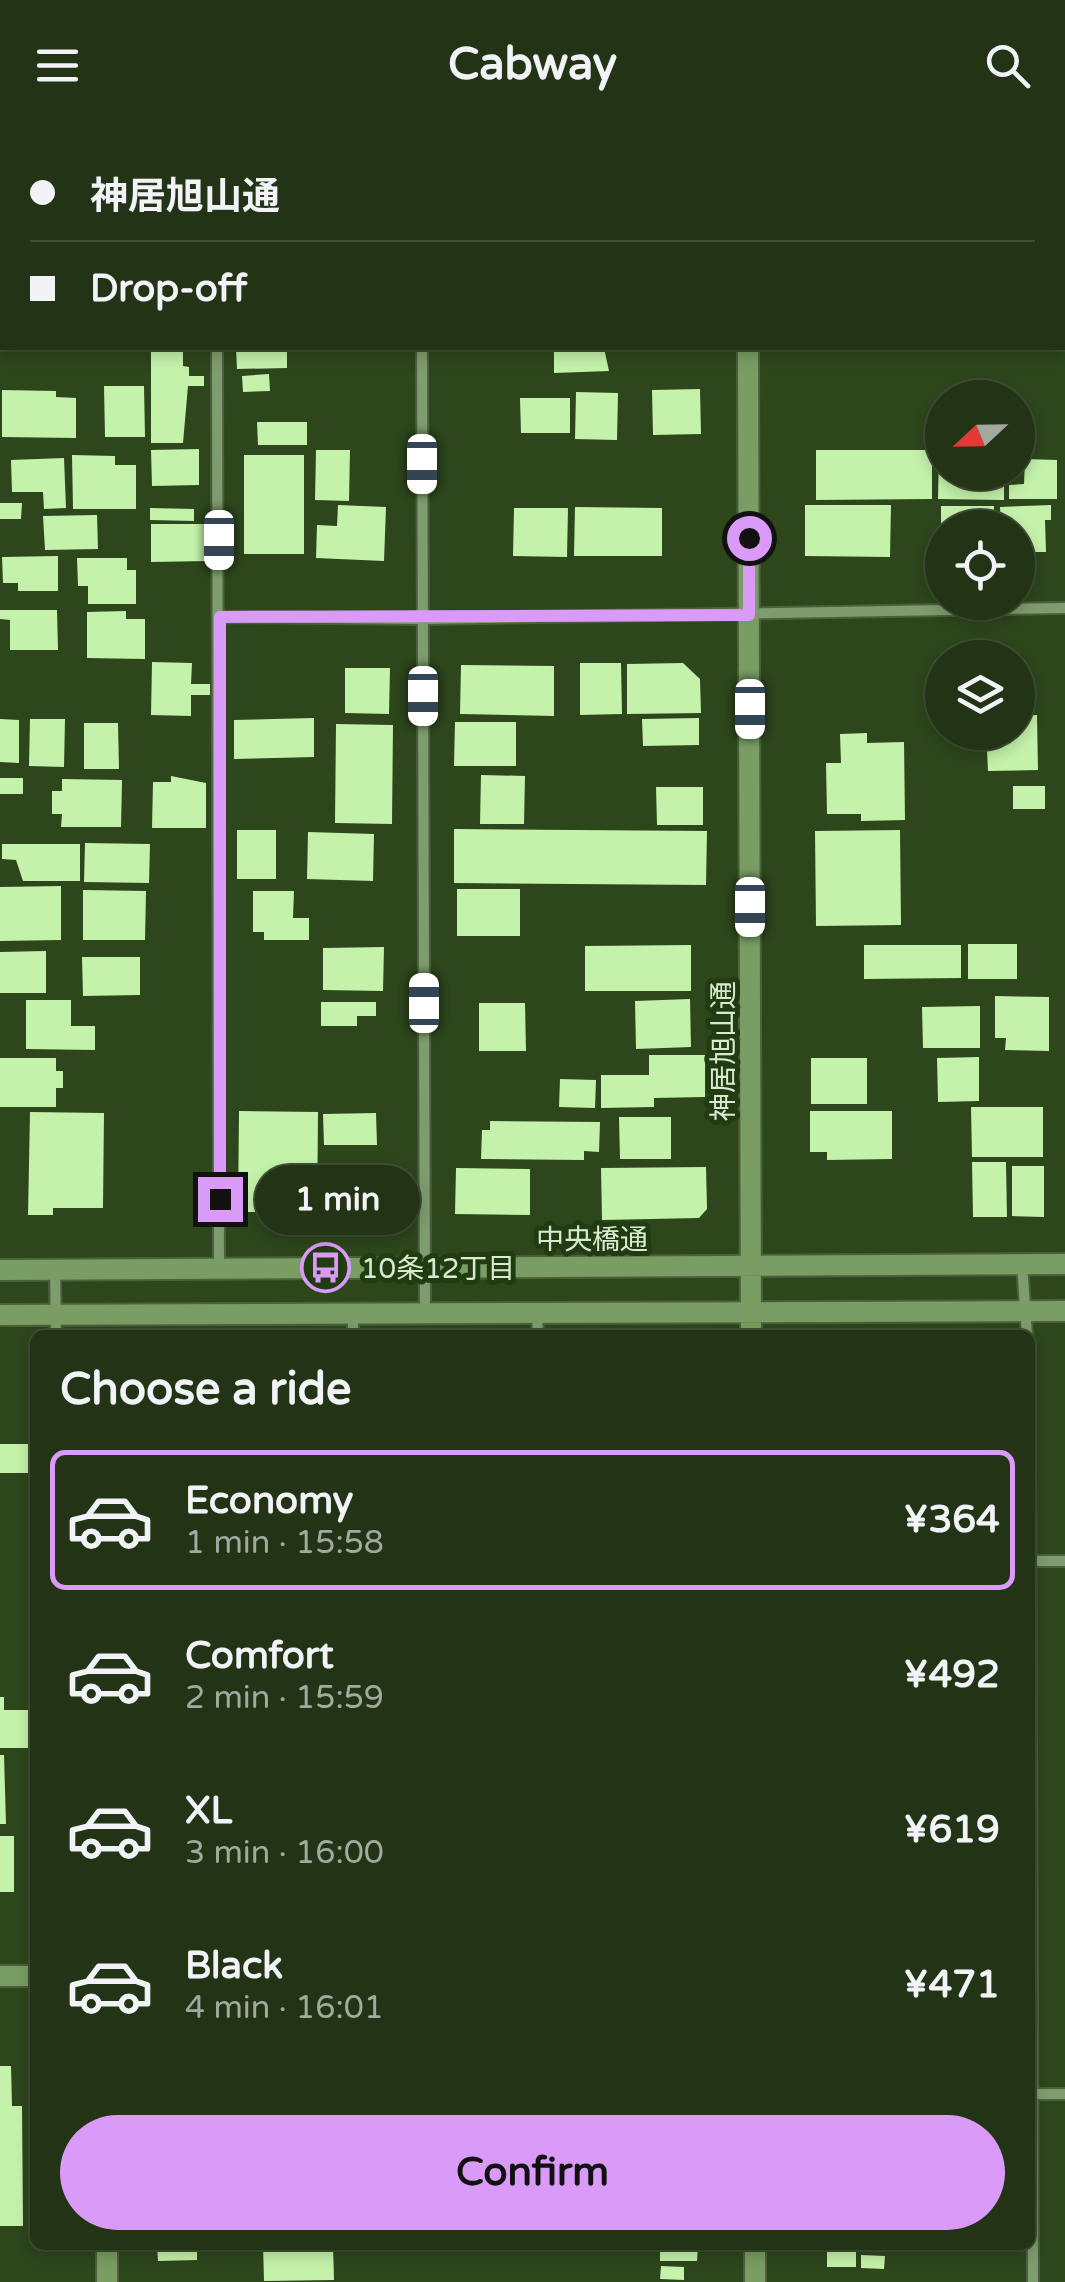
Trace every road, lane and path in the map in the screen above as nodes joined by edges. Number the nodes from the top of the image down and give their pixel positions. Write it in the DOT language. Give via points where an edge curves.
graph roads {
  1 [pos="217,350"];
  2 [pos="422,350"];
  3 [pos="748,350"];
  4 [pos="1065,608"];
  5 [pos="749,615"];
  6 [pos="220,617"];
  7 [pos="423,619"];
  8 [pos="1022,1264"];
  9 [pos="1065,1264"];
  10 [pos="751,1265"];
  11 [pos="219,1268"];
  12 [pos="425,1268"];
  13 [pos="0,1270"];
  14 [pos="55,1270"];
  15 [pos="1027,1311"];
  16 [pos="1065,1311"];
  17 [pos="751,1312"];
  18 [pos="0,1314"];
  19 [pos="426,1314"];
  20 [pos="538,1324"];
  21 [pos="56,1325"];
  22 [pos="353,1325"];
  23 [pos="752,1330"];
  24 [pos="1027,1330"];
  25 [pos="1035,1561"];
  26 [pos="1065,1561"];
  27 [pos="0,1976"];
  28 [pos="30,1976"];
  29 [pos="1035,2094"];
  30 [pos="1065,2094"];
  31 [pos="107,2250"];
  32 [pos="755,2250"];
  33 [pos="1033,2250"];
  34 [pos="108,2282"];
  35 [pos="755,2282"];
  36 [pos="1033,2282"];
  1 -- 6 [label="street"];
  2 -- 7 [label="street"];
  3 -- 5 [label="street, 神居旭山通"];
  4 -- 5 [label="street"];
  5 -- 7 [label="street"];
  5 -- 10 [label="street, 神居旭山通"];
  6 -- 7 [label="street"];
  6 -- 11 [label="street"];
  7 -- 12 [label="street"];
  8 -- 9 [label="street, 中央橋通"];
  8 -- 10 [label="street, 中央橋通"];
  8 -- 15 [label="street"];
  10 -- 12 [label="street, 中央橋通"];
  10 -- 17 [label="street, 神居旭山通"];
  11 -- 12 [label="street, 中央橋通"];
  11 -- 14 [label="street, 中央橋通"];
  12 -- 19 [label="street"];
  13 -- 14 [label="street, 中央橋通"];
  14 -- 21 [label="street"];
  15 -- 16 [label="street"];
  15 -- 17 [label="street"];
  15 -- 24 [label="street"];
  17 -- 20 [label="street"];
  17 -- 23 [label="street, 神居旭山通"];
  18 -- 21 [label="street"];
  19 -- 20 [label="street"];
  19 -- 22 [label="street"];
  21 -- 22 [label="street"];
  25 -- 26 [label="street"];
  27 -- 28 [label="street"];
  29 -- 30 [label="street"];
  31 -- 34 [label="street"];
  32 -- 35 [label="street"];
  33 -- 36 [label="street"];
}
